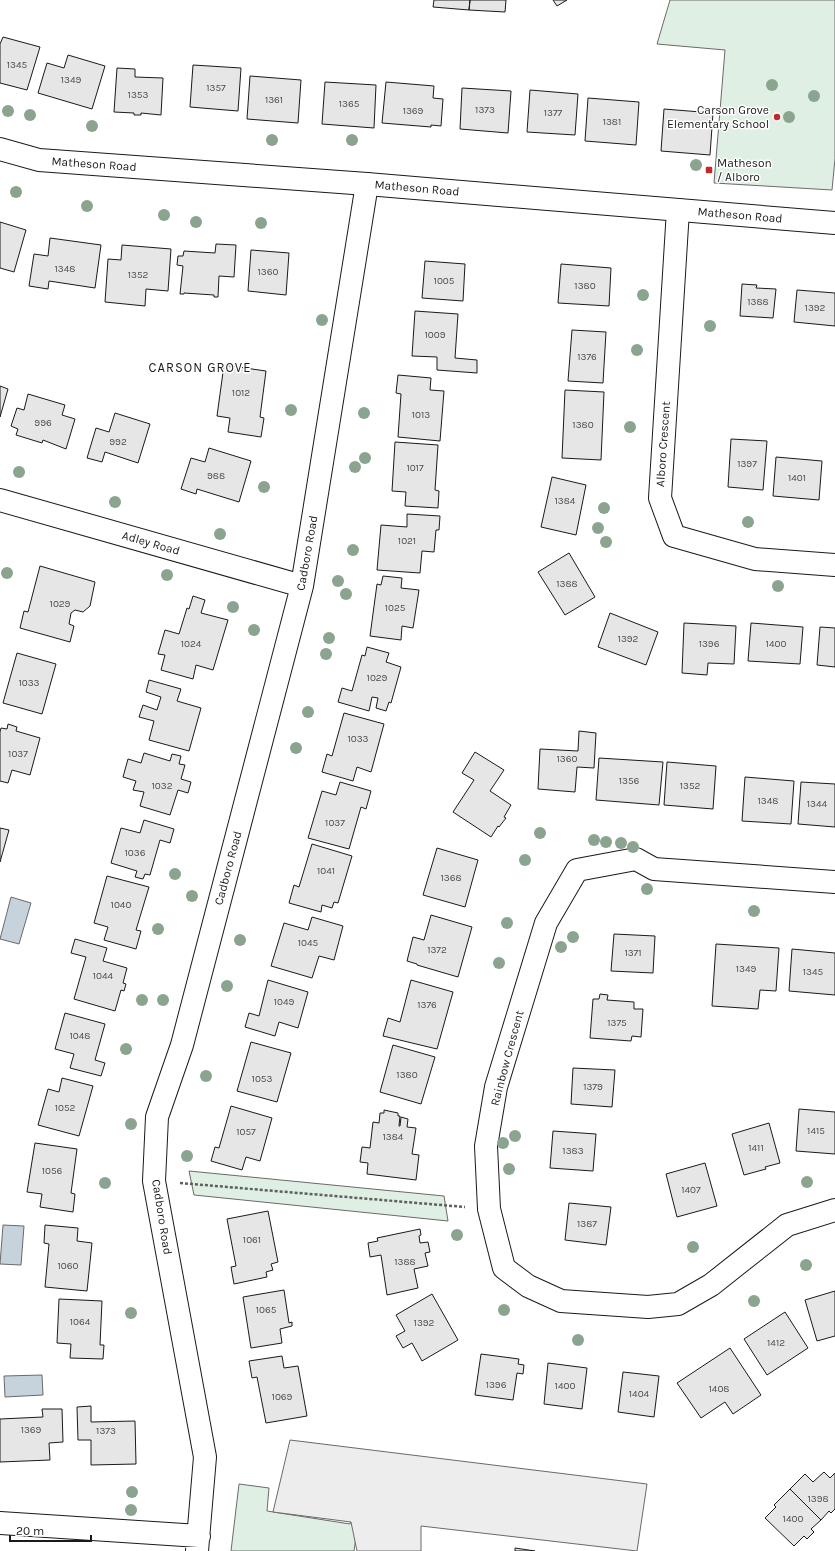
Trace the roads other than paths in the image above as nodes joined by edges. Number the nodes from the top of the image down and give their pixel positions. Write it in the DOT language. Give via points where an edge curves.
graph roads {
  1 [pos="0,149"];
  2 [pos="367,184"];
  3 [pos="678,210"];
  4 [pos="835,223"];
  5 [pos="0,500"];
  6 [pos="835,566"];
  7 [pos="302,586"];
  8 [pos="835,882"];
  9 [pos="835,1210"];
  10 [pos="0,1523"];
  11 [pos="198,1543"];
  1 -- 2 [label="street, Matheson Road" via="39,160"];
  2 -- 3 [label="street, Matheson Road"];
  2 -- 7 [label="street, Cadboro Road"];
  3 -- 4 [label="street, Matheson Road"];
  3 -- 6 [label="street, Alboro Crescent" via="660,498 674,536 755,559"];
  5 -- 7 [label="street, Adley Road"];
  7 -- 11 [label="street, Cadboro Road" via="182,1045 157,1117 154,1181 205,1457"];
  8 -- 9 [label="street, Rainbow Crescent" via="654,869 636,860 577,870 546,923 496,1087 486,1146 489,1209 504,1268 528,1286 561,1301 648,1307 678,1304 711,1285 787,1225"];
  10 -- 11 [label="street"];
}
